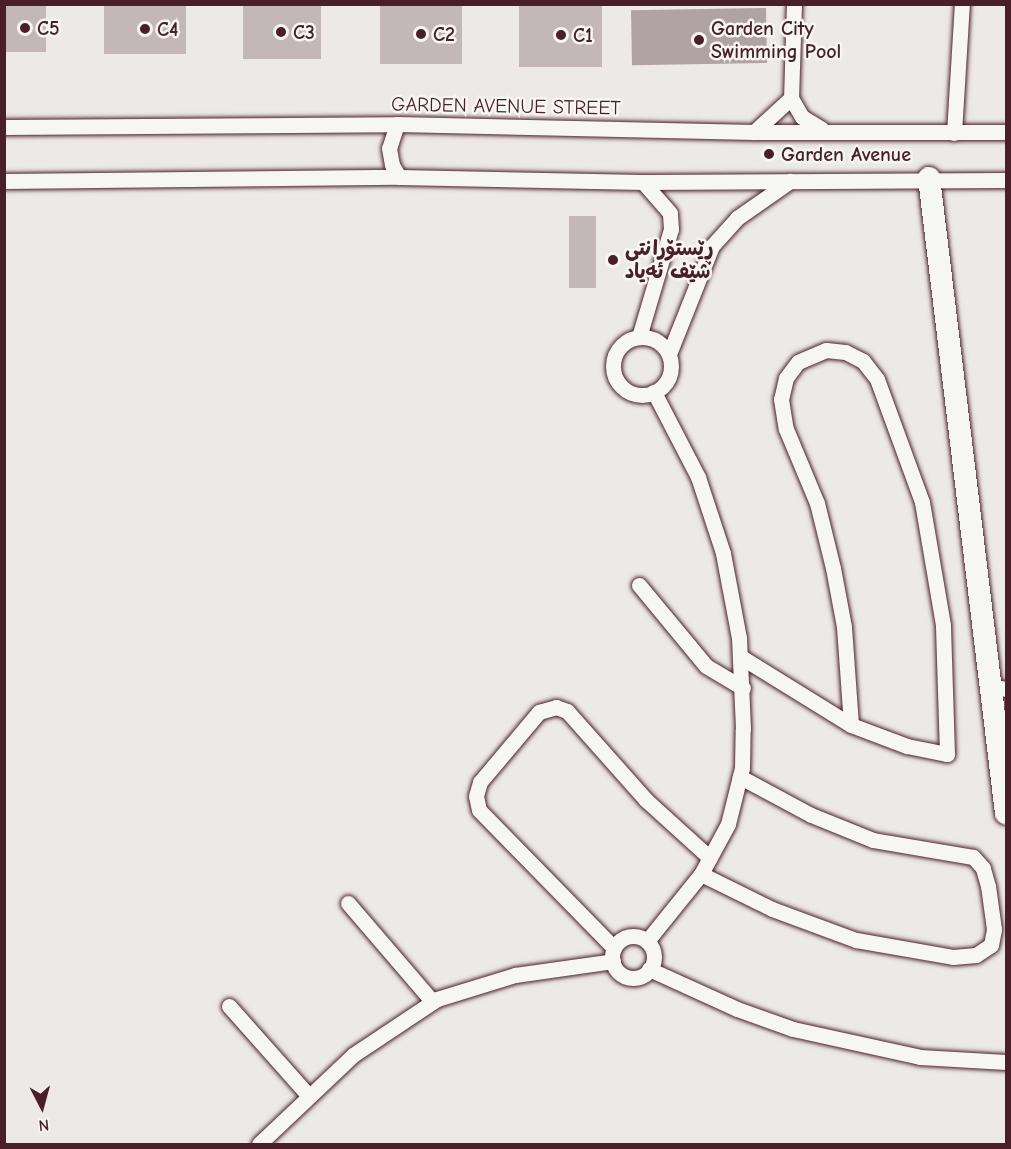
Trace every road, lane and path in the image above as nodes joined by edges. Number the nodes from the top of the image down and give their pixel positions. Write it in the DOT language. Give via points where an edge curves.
graph roads {
  1 [pos="794,4"];
  2 [pos="962,4"];
  3 [pos="791,98"];
  4 [pos="398,124"];
  5 [pos="4,127"];
  6 [pos="825,130"];
  7 [pos="754,132"];
  8 [pos="1006,132"];
  9 [pos="954,133"];
  10 [pos="399,177"];
  11 [pos="929,178"];
  12 [pos="1006,180"];
  13 [pos="4,181"];
  14 [pos="790,181"];
  15 [pos="643,182"];
  16 [pos="639,337"];
  17 [pos="669,354"];
  18 [pos="654,393"];
  19 [pos="639,585"];
  20 [pos="741,657"];
  21 [pos="998,687"];
  22 [pos="743,688"];
  23 [pos="851,725"];
  24 [pos="740,777"];
  25 [pos="1006,808"];
  26 [pos="710,858"];
  27 [pos="701,874"];
  28 [pos="348,903"];
  29 [pos="647,941"];
  30 [pos="613,955"];
  31 [pos="649,969"];
  32 [pos="433,1002"];
  33 [pos="229,1006"];
  34 [pos="1006,1062"];
  35 [pos="308,1095"];
  36 [pos="259,1144"];
  1 -- 3 [label="street"];
  2 -- 9 [label="street"];
  3 -- 6 [label="street" via="802,117"];
  3 -- 7 [label="street"];
  4 -- 5 [label="street, GARDEN AVENUE STREET"];
  4 -- 7 [label="street, GARDEN AVENUE STREET"];
  4 -- 10 [label="street" via="389,148"];
  6 -- 7 [label="street, GARDEN AVENUE STREET"];
  6 -- 9 [label="street, GARDEN AVENUE STREET"];
  8 -- 9 [label="street, GARDEN AVENUE STREET"];
  10 -- 13 [label="street"];
  10 -- 15 [label="street"];
  11 -- 12 [label="street"];
  11 -- 14 [label="street"];
  11 -- 21 [label="street"];
  14 -- 15 [label="street"];
  14 -- 17 [label="street" via="737,218 712,246"];
  15 -- 16 [label="street" via="670,213 671,229"];
  16 -- 17 [label="street" via="657,341"];
  16 -- 18 [label="street" via="621,346 615,354 614,374 626,390 635,394"];
  17 -- 18 [label="street" via="668,381"];
  18 -- 20 [label="street" via="711,510 734,601"];
  19 -- 22 [label="street" via="706,666"];
  20 -- 22 [label="street"];
  20 -- 23 [label="street"];
  21 -- 25 [label="street"];
  22 -- 24 [label="street"];
  23 -- 23 [label="street" via="844,627 833,568 817,502 781,408 782,389 791,370 807,356 826,350 854,355 877,379 922,502 943,625 947,754 907,746"];
  24 -- 26 [label="street" via="728,824"];
  24 -- 27 [label="street" via="820,820 873,840 973,857 983,868 988,886 994,929 991,945 976,955 953,957 856,940 772,909"];
  26 -- 27 [label="street"];
  26 -- 30 [label="street" via="646,800 567,711 556,707 539,712 480,782 476,796 479,810"];
  27 -- 29 [label="street"];
  28 -- 32 [label="street"];
  29 -- 30 [label="street" via="628,936"];
  29 -- 31 [label="street" via="654,953"];
  30 -- 31 [label="street" via="616,969 628,977 642,975"];
  30 -- 32 [label="street" via="507,976"];
  31 -- 34 [label="street" via="736,1009 804,1032 920,1057"];
  32 -- 35 [label="street" via="353,1055"];
  33 -- 35 [label="street"];
  35 -- 36 [label="street"];
}
